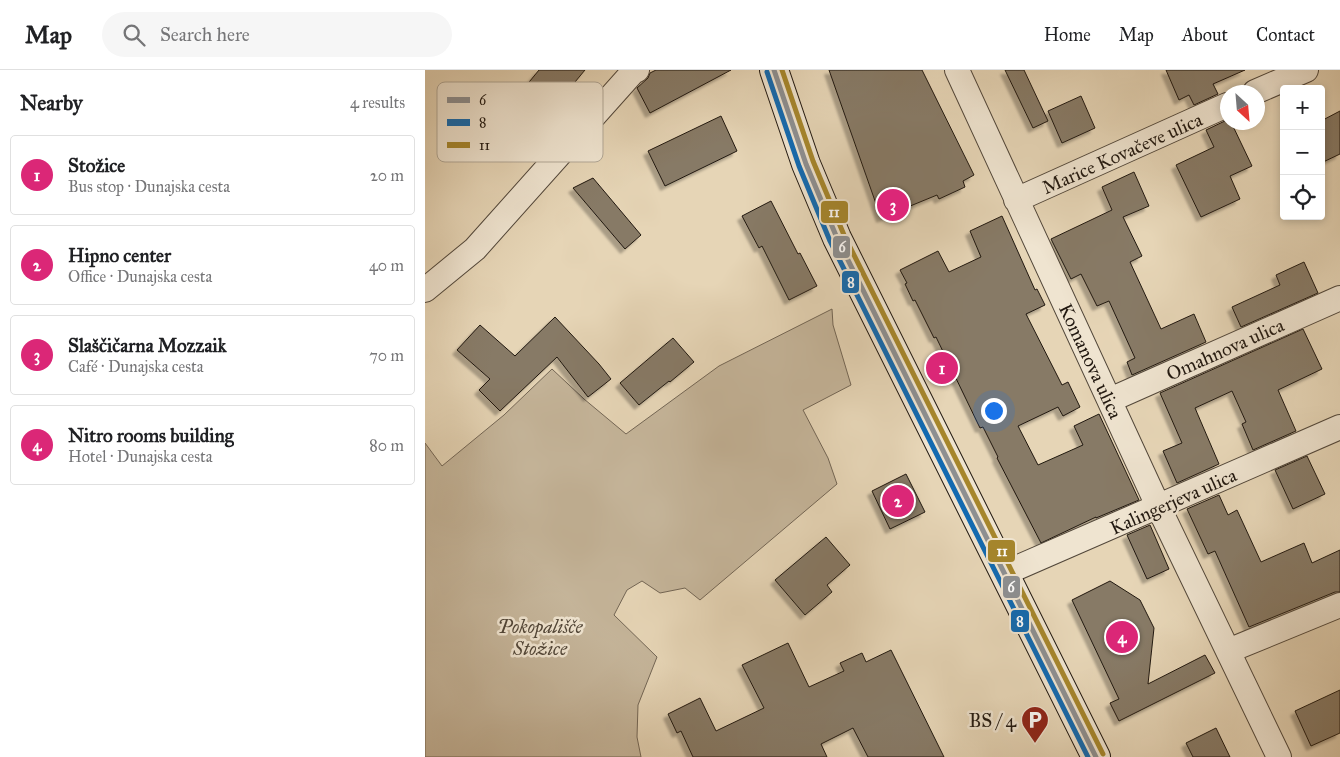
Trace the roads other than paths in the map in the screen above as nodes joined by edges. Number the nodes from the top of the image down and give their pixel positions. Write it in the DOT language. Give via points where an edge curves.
graph roads {
  1 [pos="637,70"];
  2 [pos="774,70"];
  3 [pos="957,70"];
  4 [pos="1295,72"];
  5 [pos="1265,87"];
  6 [pos="603,107"];
  7 [pos="1220,108"];
  8 [pos="553,162"];
  9 [pos="1016,200"];
  10 [pos="425,290"];
  11 [pos="1340,298"];
  12 [pos="1110,400"];
  13 [pos="1340,427"];
  14 [pos="1158,506"];
  15 [pos="1005,573"];
  16 [pos="1340,605"];
  17 [pos="1228,651"];
  18 [pos="1096,757"];
  19 [pos="1279,757"];
  1 -- 6 [label="street"];
  2 -- 15 [label="main road" via="806,164 837,238"];
  3 -- 9 [label="street, Komanova ulica"];
  4 -- 5 [label="street"];
  7 -- 9 [label="street, Marice Kovačeve ulica"];
  8 -- 10 [label="street" via="475,249"];
  9 -- 12 [label="street, Komanova ulica"];
  11 -- 12 [label="street, Omahnova ulica"];
  12 -- 14 [label="street, Komanova ulica"];
  13 -- 14 [label="street, Kalingerjeva ulica"];
  14 -- 15 [label="street, Kalingerjeva ulica"];
  14 -- 17 [label="street, Komanova ulica"];
  15 -- 18 [label="main road"];
  16 -- 17 [label="street"];
  17 -- 19 [label="street, Komanova ulica"];
}
